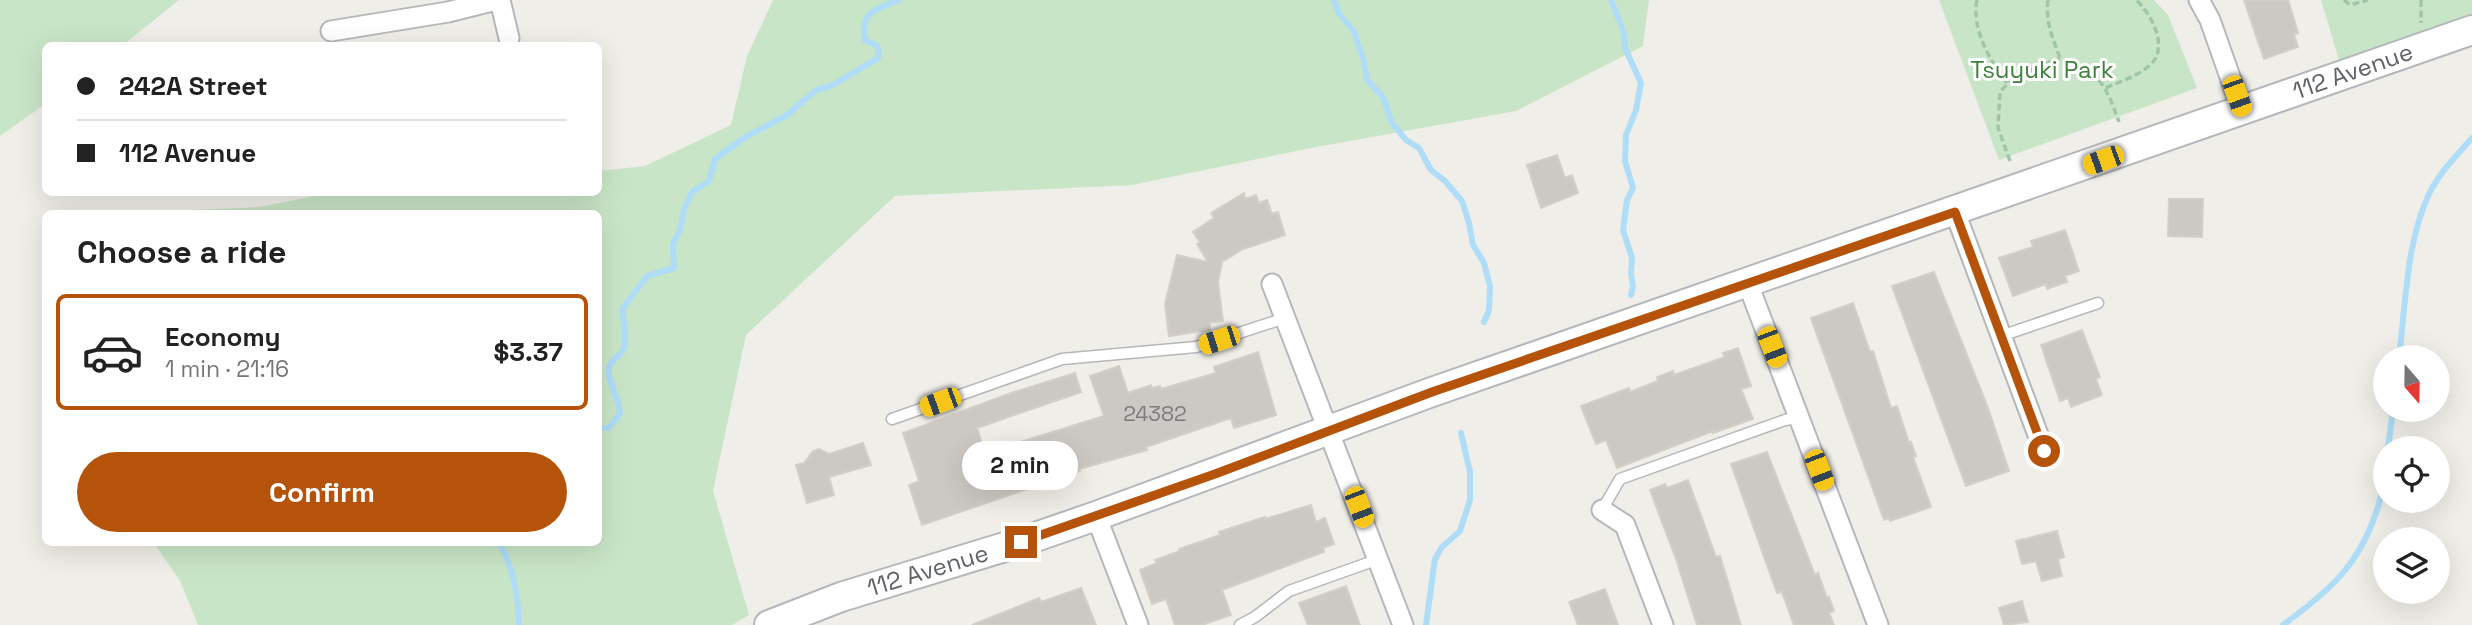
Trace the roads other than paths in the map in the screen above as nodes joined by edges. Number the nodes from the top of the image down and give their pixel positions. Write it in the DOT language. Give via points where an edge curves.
graph roads {
  1 [pos="498,0"];
  2 [pos="2199,0"];
  3 [pos="2472,30"];
  4 [pos="331,32"];
  5 [pos="509,38"];
  6 [pos="2242,111"];
  7 [pos="1955,212"];
  8 [pos="1272,284"];
  9 [pos="1748,284"];
  10 [pos="2098,303"];
  11 [pos="1285,318"];
  12 [pos="2001,336"];
  13 [pos="1799,418"];
  14 [pos="892,419"];
  15 [pos="1330,429"];
  16 [pos="2044,451"];
  17 [pos="1602,510"];
  18 [pos="1096,516"];
  19 [pos="1379,559"];
  20 [pos="769,625"];
  21 [pos="1138,625"];
  22 [pos="1240,625"];
  23 [pos="1403,625"];
  24 [pos="1663,625"];
  25 [pos="1878,625"];
  1 -- 4 [label="street"];
  1 -- 5 [label="street"];
  2 -- 6 [label="street"];
  3 -- 6 [label="main road, 112 Avenue"];
  6 -- 7 [label="main road, 112 Avenue"];
  7 -- 9 [label="main road, 112 Avenue"];
  7 -- 12 [label="street"];
  8 -- 11 [label="street"];
  9 -- 13 [label="street"];
  9 -- 15 [label="main road, 112 Avenue"];
  10 -- 12 [label="lane"];
  11 -- 14 [label="lane" via="1196,347 1062,359"];
  11 -- 15 [label="street"];
  12 -- 16 [label="street"];
  13 -- 17 [label="lane" via="1620,479"];
  13 -- 25 [label="street"];
  15 -- 18 [label="main road, 112 Avenue"];
  15 -- 19 [label="street"];
  17 -- 24 [label="street" via="1625,525"];
  18 -- 20 [label="main road, 112 Avenue" via="841,597"];
  18 -- 21 [label="street"];
  19 -- 22 [label="lane" via="1289,591"];
  19 -- 23 [label="street"];
}
